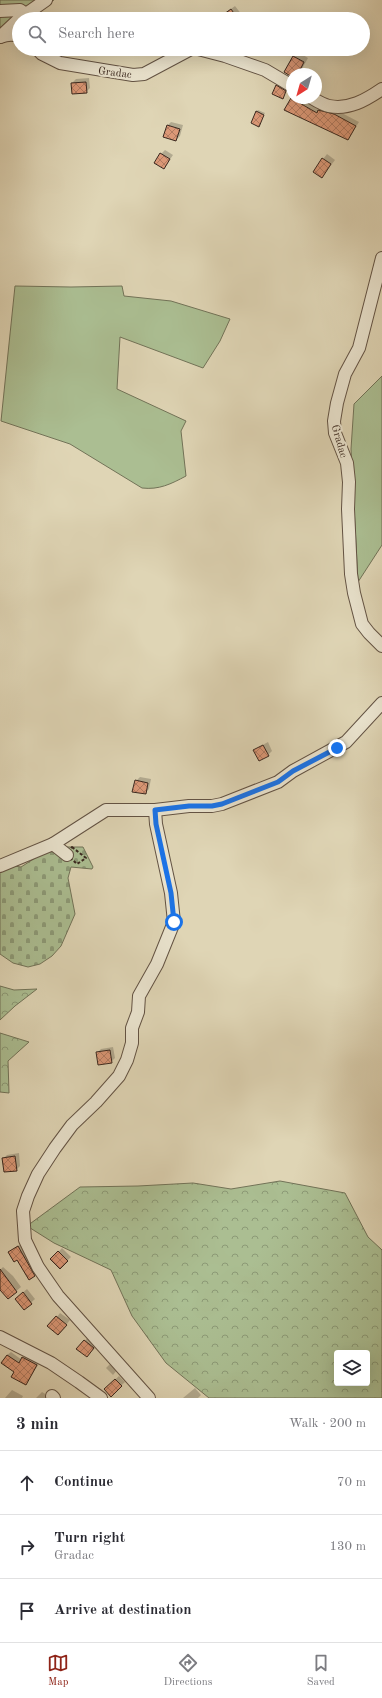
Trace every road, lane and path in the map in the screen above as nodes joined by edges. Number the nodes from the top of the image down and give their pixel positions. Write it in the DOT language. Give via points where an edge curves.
graph roads {
  1 [pos="46,0"];
  2 [pos="0,11"];
  3 [pos="20,12"];
  4 [pos="28,12"];
  5 [pos="12,26"];
  6 [pos="12,35"];
  7 [pos="0,37"];
  8 [pos="46,56"];
  9 [pos="178,56"];
  10 [pos="225,56"];
  11 [pos="286,82"];
  12 [pos="382,89"];
  13 [pos="322,103"];
  14 [pos="382,258"];
  15 [pos="382,646"];
  16 [pos="382,703"];
  17 [pos="155,810"];
  18 [pos="53,844"];
  19 [pos="67,855"];
  20 [pos="0,866"];
  21 [pos="0,1337"];
  22 [pos="101,1398"];
  23 [pos="149,1398"];
  1 -- 4 [label="street"];
  2 -- 3 [label="street"];
  5 -- 7 [label="street"];
  6 -- 7 [label="street"];
  8 -- 9 [label="street, Gradac" via="60,63 133,75 144,74"];
  10 -- 11 [label="street" via="265,70"];
  12 -- 13 [label="street" via="364,101 348,106 329,106"];
  14 -- 15 [label="street, Gradac" via="359,348 345,374 334,421 347,463 354,593 362,624"];
  16 -- 17 [label="street" via="346,742 278,782 222,804"];
  17 -- 18 [label="street" via="106,810"];
  17 -- 23 [label="street" via="174,922 157,964 140,996 132,1028 132,1043 119,1076 72,1125 55,1148 38,1174 23,1211 25,1240 38,1267 58,1296"];
  18 -- 19 [label="street"];
  18 -- 20 [label="street"];
  21 -- 22 [label="street" via="51,1363"];
}
